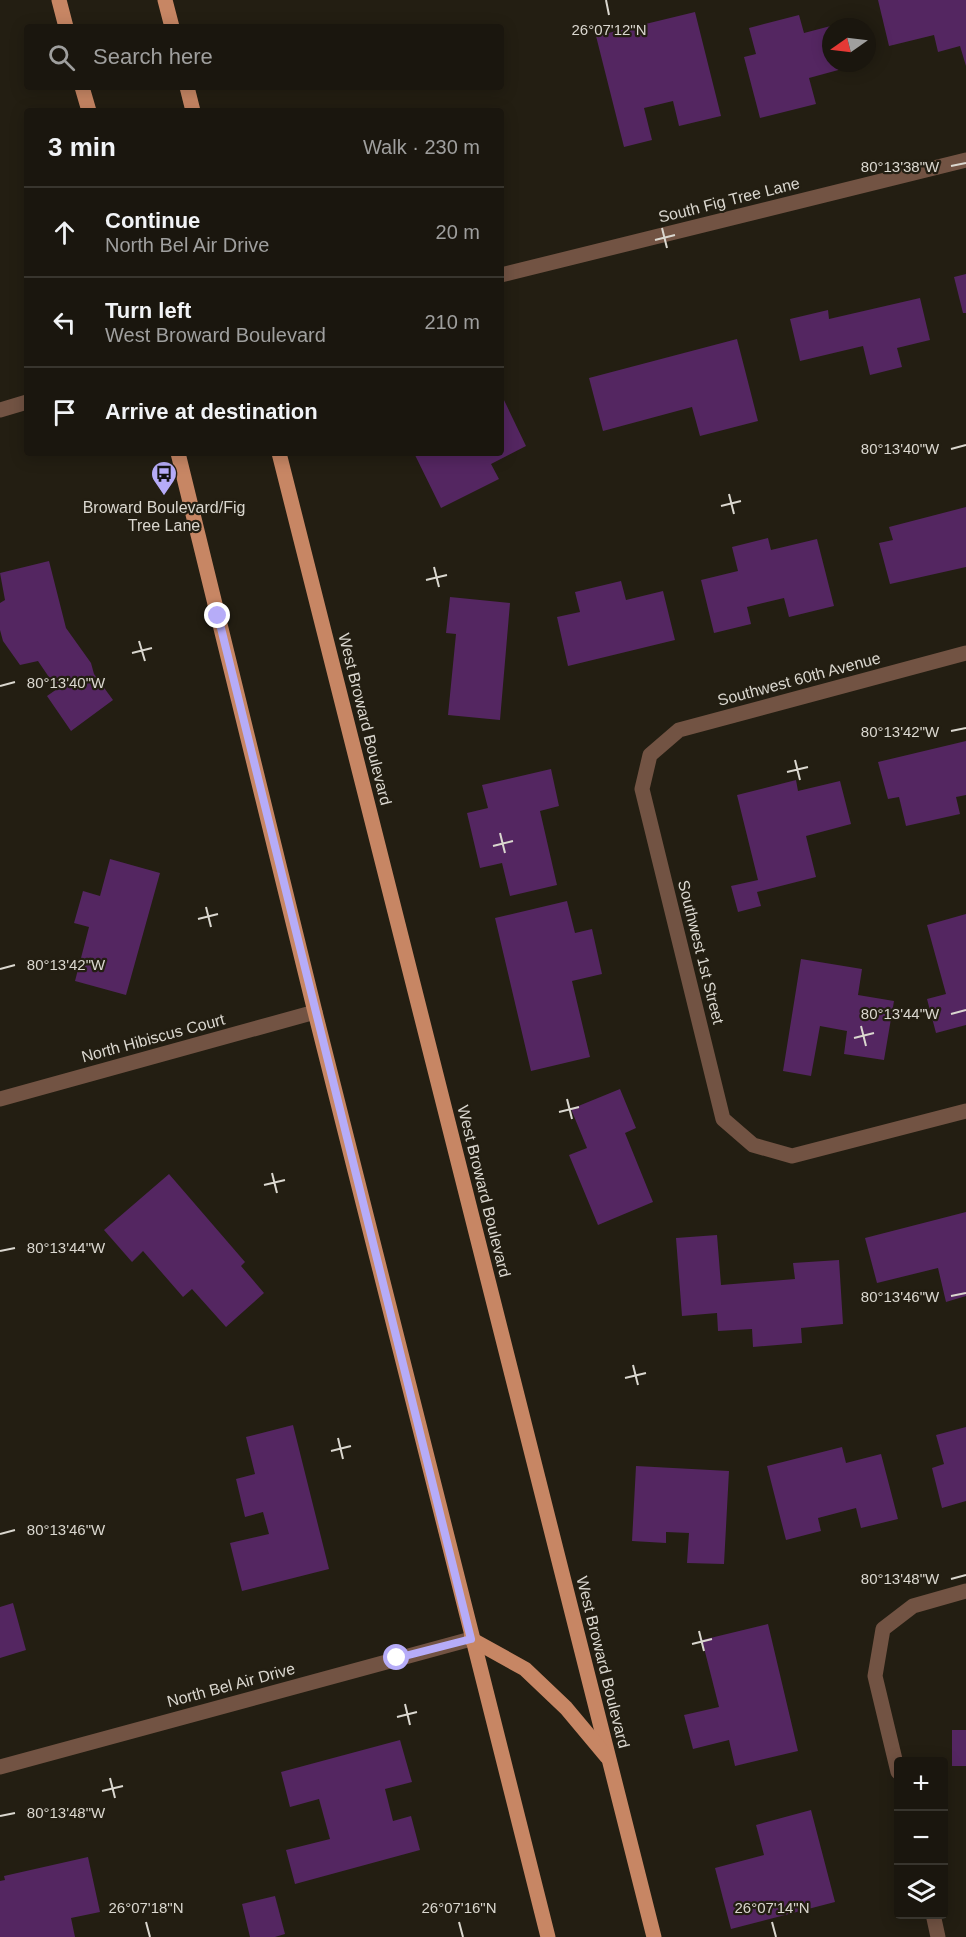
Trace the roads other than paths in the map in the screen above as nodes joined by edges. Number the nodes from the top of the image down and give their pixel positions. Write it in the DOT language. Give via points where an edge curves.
graph roads {
  1 [pos="59,0"];
  2 [pos="165,0"];
  3 [pos="65,24"];
  4 [pos="171,24"];
  5 [pos="83,90"];
  6 [pos="188,90"];
  7 [pos="87,108"];
  8 [pos="192,108"];
  9 [pos="966,160"];
  10 [pos="504,274"];
  11 [pos="24,403"];
  12 [pos="0,410"];
  13 [pos="179,456"];
  14 [pos="280,456"];
  15 [pos="966,653"];
  16 [pos="650,755"];
  17 [pos="315,1012"];
  18 [pos="0,1099"];
  19 [pos="966,1110"];
  20 [pos="966,1592"];
  21 [pos="471,1639"];
  22 [pos="894,1757"];
  23 [pos="609,1759"];
  24 [pos="0,1767"];
  25 [pos="934,1919"];
  26 [pos="548,1937"];
  27 [pos="654,1937"];
  28 [pos="938,1937"];
  1 -- 3 [label="main road"];
  2 -- 4 [label="main road"];
  5 -- 7 [label="main road"];
  6 -- 8 [label="main road"];
  9 -- 10 [label="street, South Fig Tree Lane"];
  11 -- 12 [label="street"];
  13 -- 17 [label="main road"];
  14 -- 23 [label="main road, West Broward Boulevard"];
  15 -- 16 [label="street, Southwest 60th Avenue" via="679,730"];
  16 -- 19 [label="street, Southwest 1st Street" via="642,789 723,1119 753,1145 792,1156"];
  17 -- 18 [label="street, North Hibiscus Court"];
  17 -- 21 [label="main road"];
  20 -- 22 [label="street" via="913,1606 883,1629 875,1676"];
  21 -- 23 [label="main road" via="525,1669 566,1708"];
  21 -- 24 [label="street, North Bel Air Drive"];
  21 -- 26 [label="main road"];
  23 -- 27 [label="main road, West Broward Boulevard"];
  25 -- 28 [label="street"];
}
